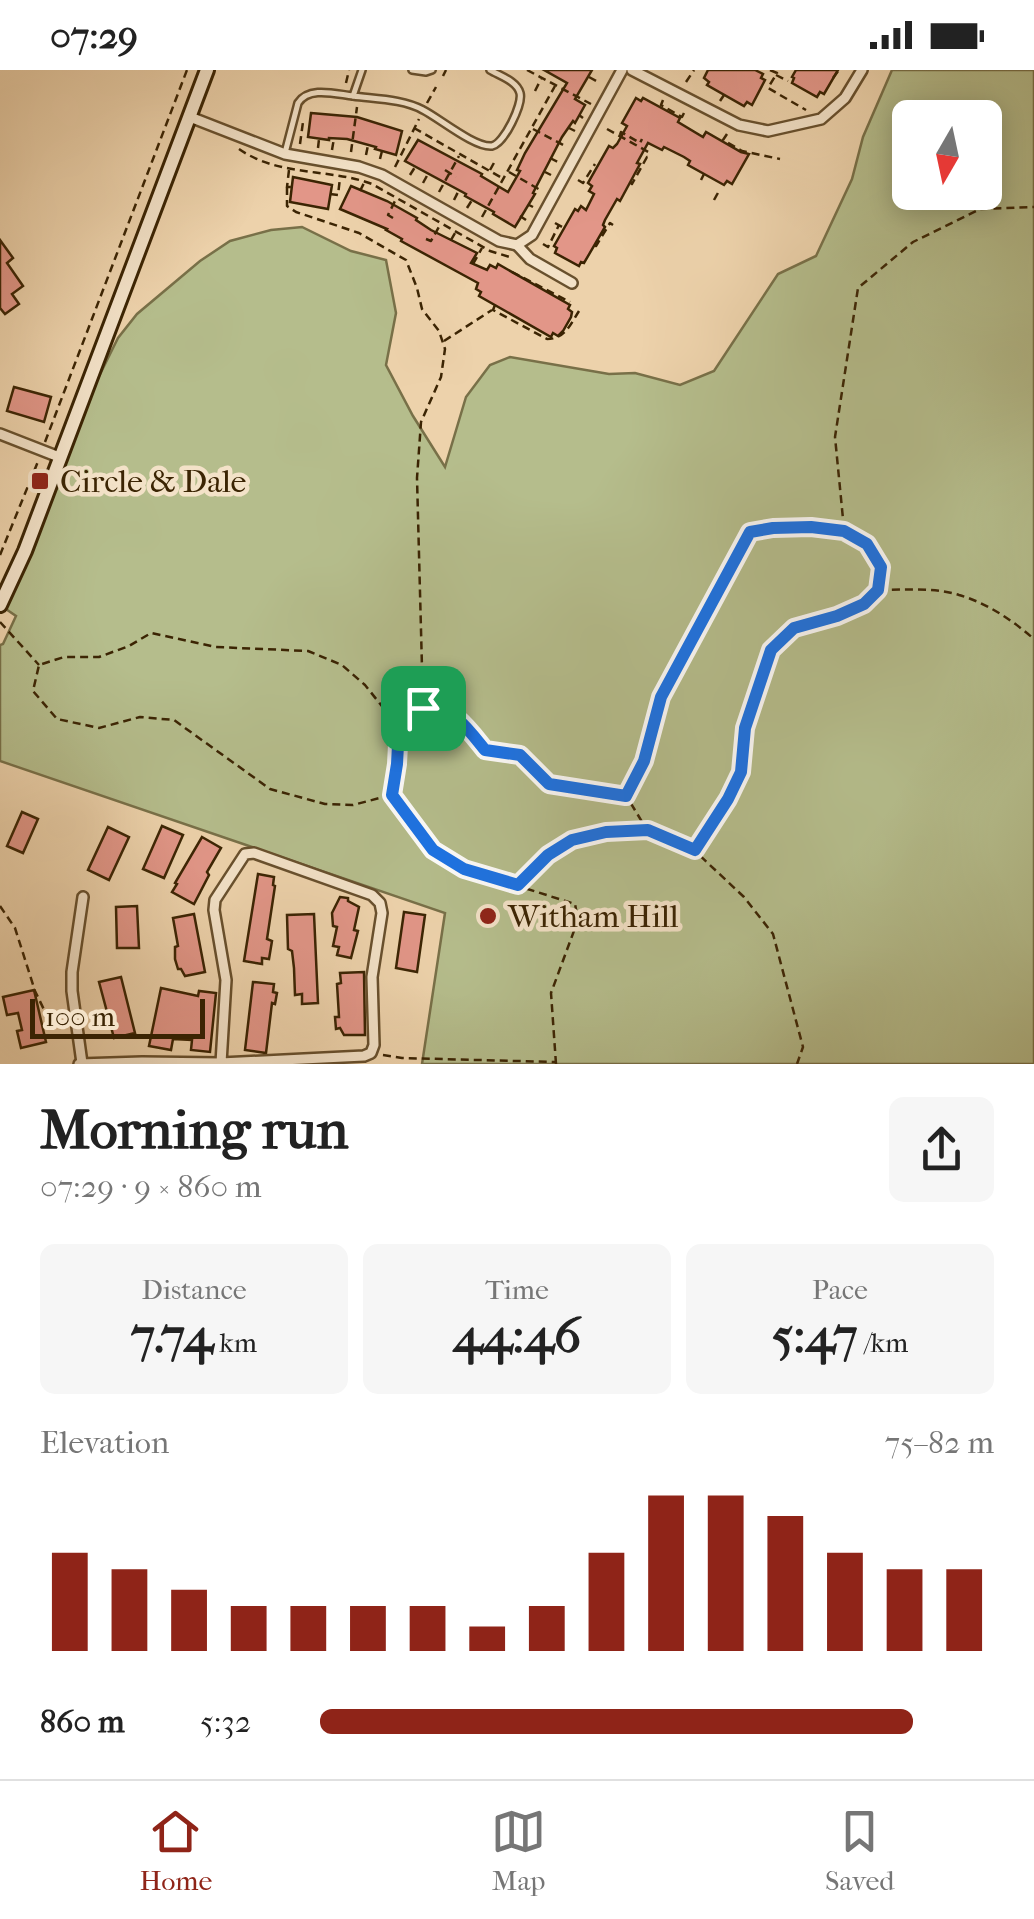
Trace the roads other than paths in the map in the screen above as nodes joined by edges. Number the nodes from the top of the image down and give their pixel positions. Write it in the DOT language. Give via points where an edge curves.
graph roads {
  1 [pos="207,70"];
  2 [pos="362,70"];
  3 [pos="412,70"];
  4 [pos="432,70"];
  5 [pos="490,70"];
  6 [pos="622,70"];
  7 [pos="632,70"];
  8 [pos="862,70"];
  9 [pos="353,96"];
  10 [pos="190,117"];
  11 [pos="285,154"];
  12 [pos="517,245"];
  13 [pos="572,282"];
  14 [pos="0,434"];
  15 [pos="59,456"];
  16 [pos="0,605"];
  17 [pos="83,897"];
  18 [pos="80,1064"];
  19 [pos="221,1064"];
  1 -- 10 [label="main road"];
  2 -- 9 [label="lane"];
  3 -- 4 [label="lane"];
  5 -- 9 [label="lane" via="514,83 521,97 500,142 491,146 419,107"];
  6 -- 12 [label="street" via="532,235"];
  7 -- 8 [label="street" via="739,126 768,130 821,119"];
  9 -- 11 [label="lane" via="302,96"];
  10 -- 11 [label="street"];
  10 -- 15 [label="main road"];
  11 -- 12 [label="street" via="382,175"];
  12 -- 13 [label="street"];
  14 -- 15 [label="street"];
  15 -- 16 [label="main road"];
  17 -- 18 [label="street" via="72,972"];
  18 -- 19 [label="street"];
  19 -- 19 [label="street" via="226,980 215,900 245,854 380,903 371,1052"];
}
